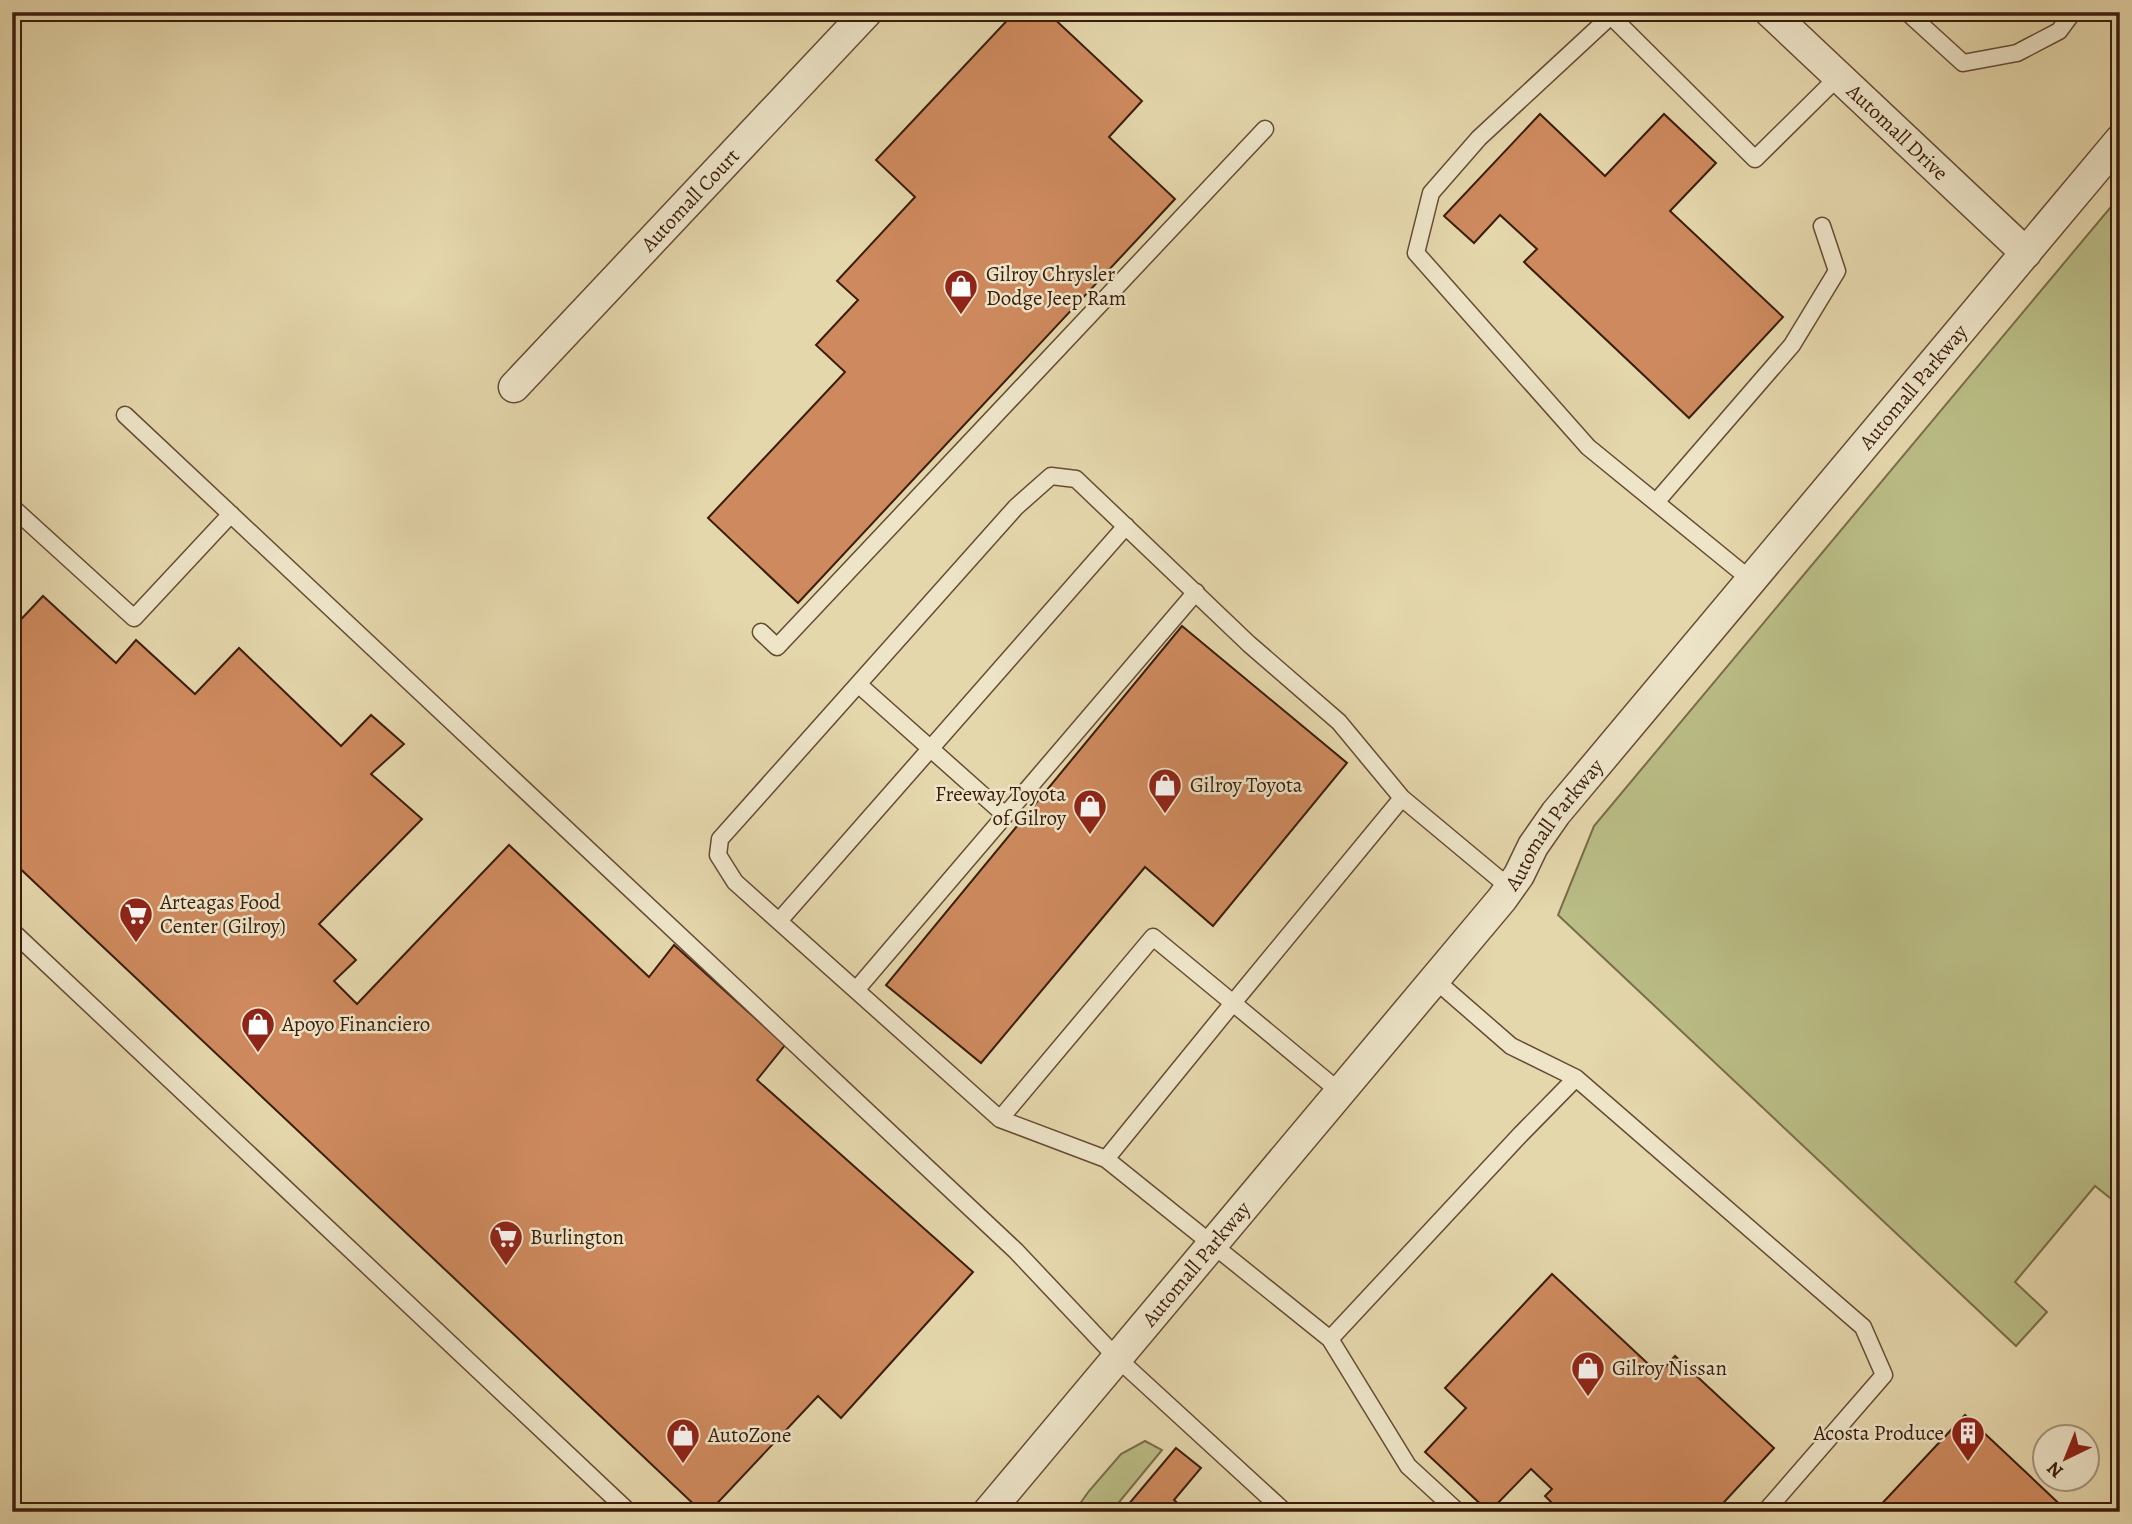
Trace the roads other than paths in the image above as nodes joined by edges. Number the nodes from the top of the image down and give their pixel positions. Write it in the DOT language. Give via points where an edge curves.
graph roads {
  1 [pos="867,12"];
  2 [pos="1770,12"];
  3 [pos="1907,12"];
  4 [pos="2074,12"];
  5 [pos="1613,14"];
  6 [pos="1838,77"];
  7 [pos="1265,129"];
  8 [pos="2120,140"];
  9 [pos="1822,226"];
  10 [pos="2026,253"];
  11 [pos="514,387"];
  12 [pos="125,415"];
  13 [pos="1657,501"];
  14 [pos="12,507"];
  15 [pos="231,514"];
  16 [pos="1126,527"];
  17 [pos="1751,580"];
  18 [pos="1196,592"];
  19 [pos="761,632"];
  20 [pos="858,684"];
  21 [pos="931,749"];
  22 [pos="1402,798"];
  23 [pos="1005,815"];
  24 [pos="1510,888"];
  25 [pos="779,921"];
  26 [pos="12,931"];
  27 [pos="1434,979"];
  28 [pos="856,990"];
  29 [pos="1233,1003"];
  30 [pos="1576,1079"];
  31 [pos="1340,1092"];
  32 [pos="1000,1119"];
  33 [pos="1106,1159"];
  34 [pos="1211,1245"];
  35 [pos="1330,1339"];
  36 [pos="1117,1358"];
  37 [pos="629,1512"];
  38 [pos="988,1512"];
  39 [pos="1285,1512"];
  40 [pos="1458,1512"];
  41 [pos="1765,1512"];
  1 -- 11 [label="street, Automall Court"];
  2 -- 6 [label="street, Automall Drive"];
  3 -- 4 [label="lane" via="1963,63 2017,53 2059,32"];
  5 -- 6 [label="lane" via="1755,159"];
  5 -- 13 [label="lane" via="1479,138 1431,193 1416,253 1588,447"];
  6 -- 10 [label="street, Automall Drive"];
  7 -- 19 [label="lane" via="777,648"];
  8 -- 10 [label="street, Automall Parkway"];
  9 -- 13 [label="lane" via="1837,271 1831,282 1793,345"];
  10 -- 17 [label="street, Automall Parkway"];
  12 -- 15 [label="lane"];
  13 -- 17 [label="lane"];
  14 -- 15 [label="lane" via="134,618"];
  15 -- 36 [label="lane" via="1016,1251"];
  16 -- 18 [label="lane"];
  16 -- 20 [label="lane" via="1076,479 1051,476 1016,507"];
  16 -- 21 [label="lane"];
  17 -- 24 [label="street, Automall Parkway" via="1556,813"];
  18 -- 22 [label="lane" via="1339,722"];
  18 -- 23 [label="lane"];
  20 -- 21 [label="lane"];
  20 -- 25 [label="lane" via="720,839 718,855 735,882"];
  21 -- 23 [label="lane"];
  21 -- 25 [label="lane"];
  22 -- 24 [label="lane"];
  22 -- 29 [label="lane"];
  23 -- 28 [label="lane"];
  24 -- 27 [label="street, Automall Parkway"];
  25 -- 28 [label="lane"];
  26 -- 37 [label="lane"];
  27 -- 30 [label="lane" via="1511,1046"];
  27 -- 31 [label="street, Automall Parkway"];
  28 -- 32 [label="lane"];
  29 -- 31 [label="lane"];
  29 -- 32 [label="lane" via="1153,937"];
  29 -- 33 [label="lane"];
  30 -- 35 [label="lane"];
  30 -- 41 [label="lane" via="1863,1328 1879,1363 1884,1375"];
  31 -- 34 [label="street, Automall Parkway"];
  32 -- 33 [label="lane"];
  33 -- 34 [label="lane"];
  34 -- 35 [label="lane"];
  34 -- 36 [label="street, Automall Parkway"];
  35 -- 40 [label="lane" via="1408,1466"];
  36 -- 38 [label="street, Automall Parkway"];
  36 -- 39 [label="lane"];
}
